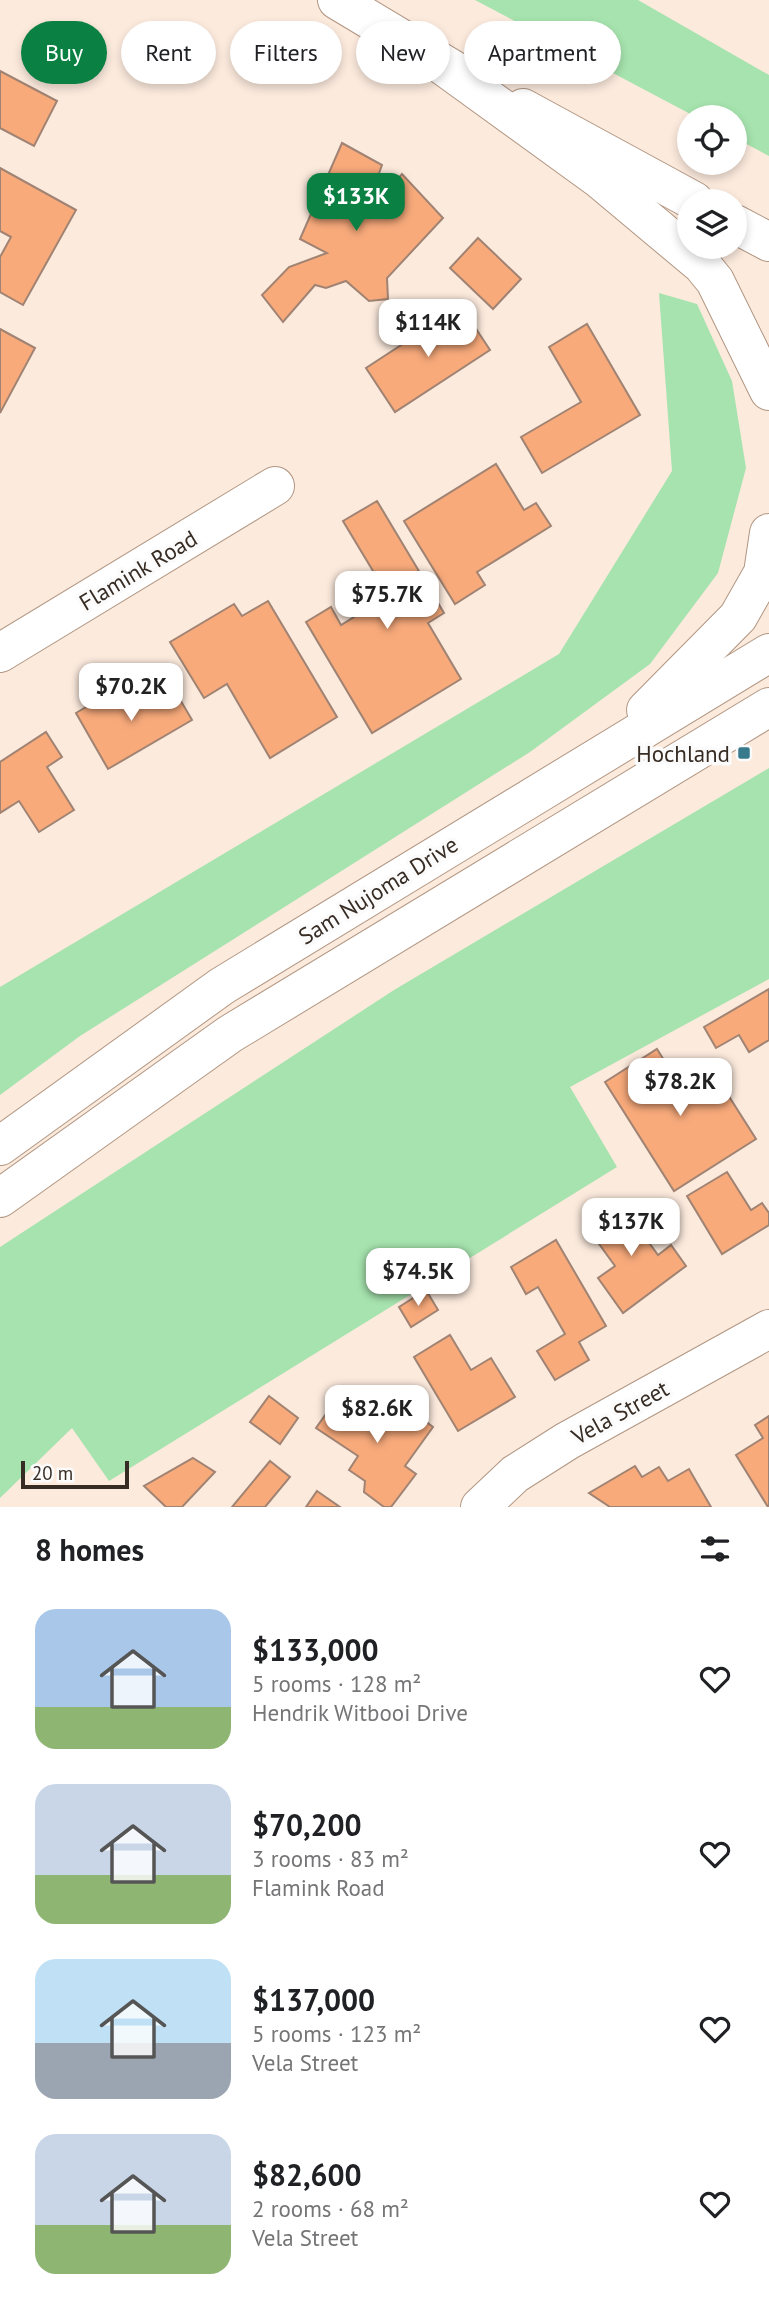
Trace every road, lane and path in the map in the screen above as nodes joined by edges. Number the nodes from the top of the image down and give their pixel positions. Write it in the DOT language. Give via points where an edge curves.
graph roads {
  1 [pos="337,0"];
  2 [pos="371,21"];
  3 [pos="450,69"];
  4 [pos="450,71"];
  5 [pos="677,192"];
  6 [pos="747,230"];
  7 [pos="769,242"];
  8 [pos="769,391"];
  9 [pos="275,486"];
  10 [pos="769,533"];
  11 [pos="0,653"];
  12 [pos="769,653"];
  13 [pos="769,706"];
  14 [pos="605,751"];
  15 [pos="0,1146"];
  16 [pos="0,1198"];
  17 [pos="769,1329"];
  18 [pos="480,1507"];
  1 -- 2 [label="main road"];
  3 -- 5 [label="main road"];
  4 -- 8 [label="main road" via="598,178 702,265 715,281"];
  6 -- 7 [label="main road"];
  9 -- 11 [label="main road, Flamink Road"];
  10 -- 14 [label="main road" via="763,573 738,617"];
  12 -- 14 [label="main road, Sam Nujoma Drive"];
  13 -- 16 [label="main road, Sam Nujoma Drive" via="230,1034"];
  14 -- 15 [label="main road, Sam Nujoma Drive" via="222,986"];
  17 -- 18 [label="main road, Vela Street" via="567,1441 515,1474"];
}
